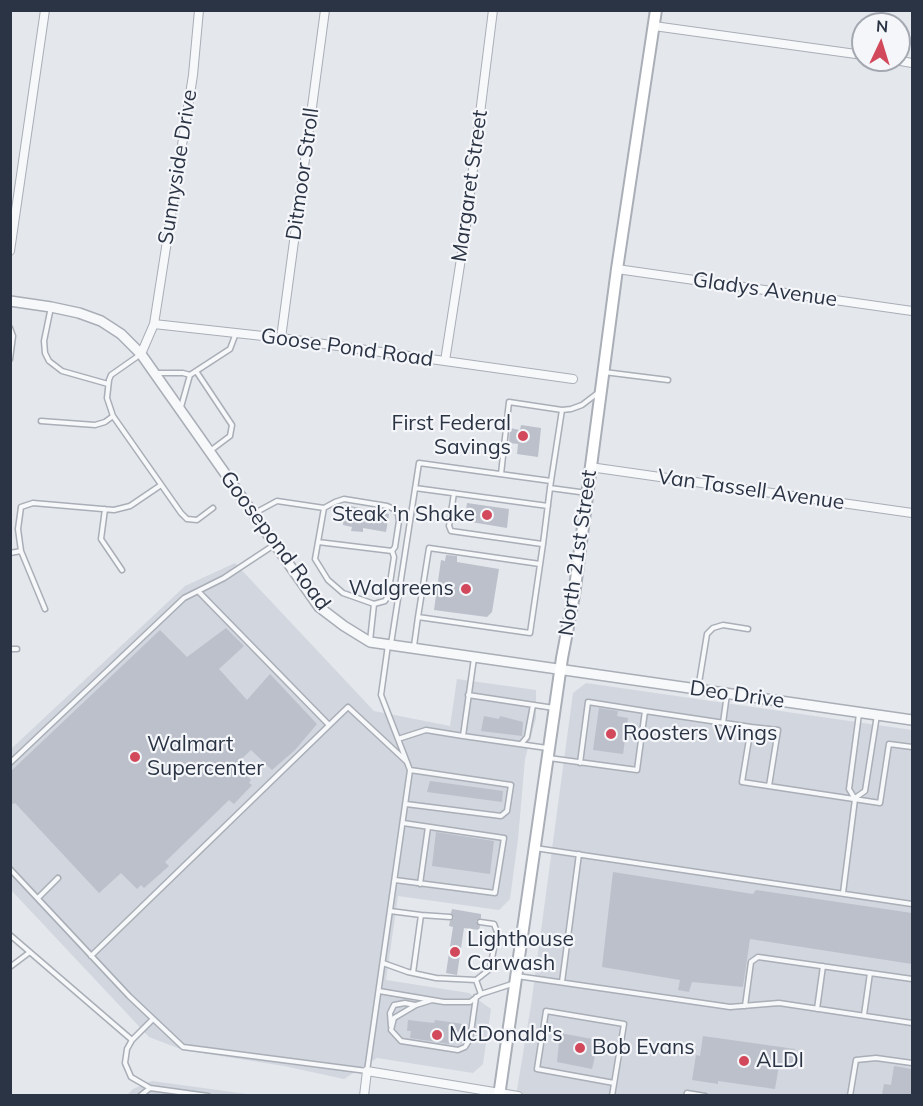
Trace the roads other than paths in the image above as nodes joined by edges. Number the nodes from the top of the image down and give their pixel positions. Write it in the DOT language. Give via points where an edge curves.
graph roads {
  1 [pos="45,10"];
  2 [pos="199,10"];
  3 [pos="325,10"];
  4 [pos="493,10"];
  5 [pos="656,10"];
  6 [pos="654,26"];
  7 [pos="851,54"];
  8 [pos="10,251"];
  9 [pos="617,269"];
  10 [pos="10,301"];
  11 [pos="51,307"];
  12 [pos="912,310"];
  13 [pos="154,324"];
  14 [pos="10,328"];
  15 [pos="236,333"];
  16 [pos="281,338"];
  17 [pos="141,354"];
  18 [pos="10,359"];
  19 [pos="445,361"];
  20 [pos="196,371"];
  21 [pos="603,372"];
  22 [pos="154,373"];
  23 [pos="190,375"];
  24 [pos="573,379"];
  25 [pos="668,380"];
  26 [pos="108,384"];
  27 [pos="601,391"];
  28 [pos="180,410"];
  29 [pos="562,410"];
  30 [pos="113,416"];
  31 [pos="41,421"];
  32 [pos="209,452"];
  33 [pos="590,467"];
  34 [pos="501,474"];
  35 [pos="551,481"];
  36 [pos="160,484"];
  37 [pos="415,488"];
  38 [pos="550,488"];
  39 [pos="454,493"];
  40 [pos="587,493"];
  41 [pos="548,506"];
  42 [pos="213,508"];
  43 [pos="324,508"];
  44 [pos="105,509"];
  45 [pos="912,513"];
  46 [pos="253,514"];
  47 [pos="318,542"];
  48 [pos="275,544"];
  49 [pos="543,544"];
  50 [pos="21,551"];
  51 [pos="392,551"];
  52 [pos="10,553"];
  53 [pos="540,564"];
  54 [pos="122,570"];
  55 [pos="198,591"];
  56 [pos="374,604"];
  57 [pos="45,609"];
  58 [pos="418,617"];
  59 [pos="748,629"];
  60 [pos="370,642"];
  61 [pos="389,645"];
  62 [pos="10,649"];
  63 [pos="17,649"];
  64 [pos="414,649"];
  65 [pos="474,657"];
  66 [pos="561,670"];
  67 [pos="698,690"];
  68 [pos="468,694"];
  69 [pos="727,694"];
  70 [pos="533,705"];
  71 [pos="555,708"];
  72 [pos="645,711"];
  73 [pos="859,712"];
  74 [pos="877,715"];
  75 [pos="912,720"];
  76 [pos="723,723"];
  77 [pos="329,725"];
  78 [pos="751,727"];
  79 [pos="463,736"];
  80 [pos="398,739"];
  81 [pos="521,744"];
  82 [pos="912,747"];
  83 [pos="549,753"];
  84 [pos="407,762"];
  85 [pos="10,763"];
  86 [pos="580,763"];
  87 [pos="410,770"];
  88 [pos="769,786"];
  89 [pos="855,799"];
  90 [pos="405,804"];
  91 [pos="403,823"];
  92 [pos="428,827"];
  93 [pos="535,848"];
  94 [pos="579,854"];
  95 [pos="10,869"];
  96 [pos="58,878"];
  97 [pos="395,880"];
  98 [pos="420,884"];
  99 [pos="843,893"];
  100 [pos="38,898"];
  101 [pos="912,904"];
  102 [pos="390,911"];
  103 [pos="421,915"];
  104 [pos="450,917"];
  105 [pos="480,922"];
  106 [pos="10,935"];
  107 [pos="30,952"];
  108 [pos="91,956"];
  109 [pos="383,963"];
  110 [pos="823,966"];
  111 [pos="10,967"];
  112 [pos="413,973"];
  113 [pos="870,973"];
  114 [pos="912,979"];
  115 [pos="476,980"];
  116 [pos="516,980"];
  117 [pos="562,982"];
  118 [pos="379,991"];
  119 [pos="481,994"];
  120 [pos="476,997"];
  121 [pos="432,1000"];
  122 [pos="416,1005"];
  123 [pos="745,1006"];
  124 [pos="817,1009"];
  125 [pos="864,1015"];
  126 [pos="153,1019"];
  127 [pos="912,1023"];
  128 [pos="391,1028"];
  129 [pos="132,1040"];
  130 [pos="912,1063"];
  131 [pos="367,1071"];
  132 [pos="614,1083"];
  133 [pos="150,1088"];
  134 [pos="145,1091"];
  135 [pos="499,1094"];
  136 [pos="140,1095"];
  137 [pos="150,1095"];
  138 [pos="208,1095"];
  139 [pos="364,1095"];
  140 [pos="518,1095"];
  141 [pos="612,1095"];
  142 [pos="686,1095"];
  143 [pos="705,1095"];
  144 [pos="850,1095"];
  1 -- 8 [label="street"];
  2 -- 13 [label="street, Sunnyside Drive" via="193,75"];
  3 -- 16 [label="street, Ditmoor Stroll"];
  4 -- 19 [label="street, Margaret Street"];
  5 -- 6 [label="main road, North 21st Street"];
  6 -- 7 [label="street"];
  6 -- 9 [label="main road, North 21st Street"];
  9 -- 12 [label="street, Gladys Avenue"];
  9 -- 21 [label="main road, North 21st Street"];
  10 -- 11 [label="street"];
  11 -- 17 [label="street, Goosepond Road" via="101,321"];
  11 -- 26 [label="lane" via="44,341 49,361 62,370"];
  13 -- 15 [label="street, Goose Pond Road"];
  13 -- 17 [label="street"];
  14 -- 18 [label="lane"];
  15 -- 16 [label="street, Goose Pond Road"];
  15 -- 20 [label="lane" via="230,349"];
  16 -- 19 [label="street, Goose Pond Road"];
  17 -- 22 [label="street, Goosepond Road"];
  17 -- 26 [label="lane" via="111,375"];
  19 -- 24 [label="street, Goose Pond Road"];
  20 -- 23 [label="lane"];
  20 -- 32 [label="lane" via="232,425 230,436"];
  21 -- 25 [label="lane"];
  21 -- 27 [label="main road, North 21st Street"];
  22 -- 23 [label="lane"];
  22 -- 28 [label="street, Goosepond Road"];
  23 -- 28 [label="lane"];
  26 -- 30 [label="lane" via="106,398"];
  27 -- 29 [label="lane" via="582,405"];
  27 -- 33 [label="main road, North 21st Street"];
  28 -- 32 [label="street, Goosepond Road"];
  29 -- 34 [label="lane" via="509,402"];
  29 -- 35 [label="lane"];
  30 -- 31 [label="lane" via="95,426"];
  30 -- 36 [label="lane"];
  32 -- 46 [label="street, Goosepond Road"];
  33 -- 40 [label="main road, North 21st Street"];
  33 -- 45 [label="street, Van Tassell Avenue"];
  34 -- 35 [label="lane"];
  34 -- 37 [label="lane" via="418,463"];
  35 -- 38 [label="lane"];
  36 -- 42 [label="lane" via="187,519 197,520"];
  36 -- 44 [label="lane" via="130,506"];
  37 -- 39 [label="lane"];
  37 -- 61 [label="lane"];
  38 -- 40 [label="lane"];
  38 -- 41 [label="lane"];
  39 -- 41 [label="lane"];
  39 -- 49 [label="lane" via="448,526 451,531"];
  40 -- 66 [label="main road, North 21st Street"];
  41 -- 49 [label="lane"];
  43 -- 46 [label="lane" via="277,501"];
  43 -- 47 [label="lane"];
  43 -- 51 [label="lane" via="344,499 394,509 399,521"];
  44 -- 50 [label="lane" via="27,504 21,507"];
  44 -- 54 [label="lane" via="101,539"];
  46 -- 48 [label="street, Goosepond Road"];
  47 -- 51 [label="lane"];
  47 -- 56 [label="lane" via="315,560 328,580 343,593"];
  48 -- 55 [label="lane"];
  48 -- 60 [label="street, Goosepond Road" via="319,607"];
  49 -- 53 [label="lane"];
  50 -- 52 [label="lane"];
  50 -- 57 [label="lane"];
  51 -- 56 [label="lane" via="388,596 386,601"];
  53 -- 58 [label="lane" via="429,548"];
  53 -- 58 [label="lane" via="530,633"];
  55 -- 77 [label="lane"];
  55 -- 85 [label="lane" via="184,598"];
  56 -- 60 [label="lane"];
  58 -- 64 [label="lane"];
  59 -- 67 [label="lane" via="723,625 707,634"];
  60 -- 61 [label="street, Goosepond Road"];
  61 -- 64 [label="street, Goosepond Road"];
  61 -- 80 [label="lane" via="381,696"];
  62 -- 63 [label="lane"];
  64 -- 65 [label="street, Goosepond Road"];
  65 -- 66 [label="street, Goosepond Road"];
  65 -- 68 [label="lane"];
  66 -- 67 [label="street, Deo Drive"];
  66 -- 71 [label="main road, North 21st Street"];
  67 -- 69 [label="street, Deo Drive"];
  68 -- 70 [label="lane"];
  68 -- 79 [label="lane"];
  69 -- 73 [label="street, Deo Drive"];
  69 -- 76 [label="lane"];
  70 -- 71 [label="lane"];
  70 -- 81 [label="lane" via="527,737"];
  71 -- 83 [label="main road, North 21st Street"];
  72 -- 76 [label="lane"];
  72 -- 86 [label="lane" via="637,770"];
  72 -- 86 [label="lane" via="588,702"];
  73 -- 74 [label="street, Deo Drive"];
  73 -- 89 [label="lane" via="849,789"];
  74 -- 75 [label="street, Deo Drive"];
  74 -- 89 [label="lane" via="865,791"];
  76 -- 78 [label="lane"];
  77 -- 84 [label="lane" via="348,707"];
  77 -- 108 [label="lane"];
  78 -- 88 [label="lane" via="742,782"];
  78 -- 88 [label="lane" via="778,730"];
  79 -- 80 [label="lane" via="426,730"];
  79 -- 81 [label="lane"];
  80 -- 84 [label="lane"];
  81 -- 83 [label="lane"];
  82 -- 89 [label="lane" via="889,744 880,803"];
  83 -- 86 [label="lane"];
  83 -- 93 [label="main road, North 21st Street"];
  84 -- 87 [label="lane"];
  87 -- 90 [label="lane"];
  87 -- 90 [label="lane" via="510,785 507,811 501,816"];
  88 -- 89 [label="lane"];
  89 -- 99 [label="lane"];
  90 -- 91 [label="lane"];
  91 -- 92 [label="lane"];
  91 -- 97 [label="lane"];
  92 -- 98 [label="lane"];
  92 -- 98 [label="lane" via="504,838 495,893"];
  93 -- 94 [label="lane"];
  93 -- 116 [label="main road, North 21st Street"];
  94 -- 99 [label="lane"];
  94 -- 117 [label="lane"];
  95 -- 100 [label="lane"];
  96 -- 100 [label="lane"];
  97 -- 98 [label="lane"];
  97 -- 102 [label="lane"];
  99 -- 101 [label="lane"];
  100 -- 108 [label="lane"];
  102 -- 103 [label="lane"];
  102 -- 109 [label="lane"];
  103 -- 104 [label="lane"];
  103 -- 112 [label="lane"];
  105 -- 115 [label="lane" via="494,924 497,932 490,969"];
  106 -- 107 [label="lane"];
  107 -- 111 [label="lane"];
  107 -- 129 [label="lane"];
  108 -- 126 [label="lane"];
  109 -- 112 [label="lane"];
  109 -- 118 [label="lane"];
  110 -- 113 [label="lane"];
  110 -- 123 [label="lane" via="758,957 751,962"];
  110 -- 124 [label="lane"];
  112 -- 115 [label="lane"];
  113 -- 114 [label="lane"];
  113 -- 125 [label="lane"];
  115 -- 119 [label="lane"];
  116 -- 117 [label="lane"];
  116 -- 119 [label="lane"];
  116 -- 135 [label="main road, North 21st Street"];
  117 -- 123 [label="lane"];
  118 -- 121 [label="lane"];
  118 -- 131 [label="lane"];
  119 -- 120 [label="lane"];
  120 -- 121 [label="lane" via="470,1002"];
  120 -- 128 [label="lane" via="470,1039 458,1050 401,1041"];
  121 -- 122 [label="lane"];
  122 -- 128 [label="lane" via="394,1018"];
  122 -- 128 [label="lane" via="394,1005"];
  123 -- 124 [label="lane" via="779,1003"];
  124 -- 125 [label="lane"];
  125 -- 127 [label="lane"];
  126 -- 129 [label="lane"];
  126 -- 131 [label="lane" via="183,1047"];
  129 -- 133 [label="lane" via="125,1063 131,1077"];
  130 -- 144 [label="lane" via="876,1058 856,1060"];
  131 -- 135 [label="street"];
  131 -- 139 [label="street"];
  132 -- 132 [label="lane" via="624,1023 546,1011 537,1069"];
  132 -- 141 [label="lane"];
  133 -- 134 [label="lane"];
  133 -- 138 [label="lane"];
  134 -- 136 [label="lane"];
  134 -- 137 [label="lane"];
  135 -- 140 [label="street"];
  142 -- 143 [label="lane"];
}
